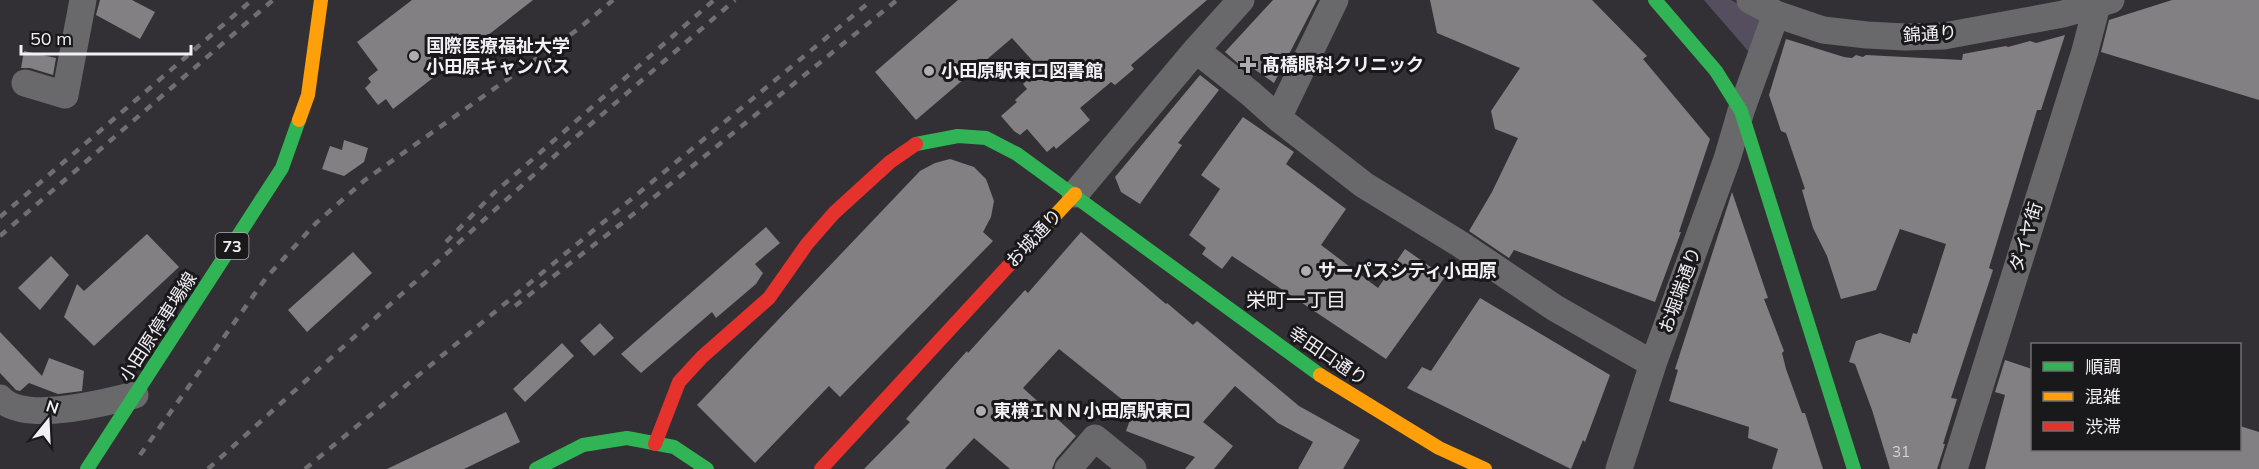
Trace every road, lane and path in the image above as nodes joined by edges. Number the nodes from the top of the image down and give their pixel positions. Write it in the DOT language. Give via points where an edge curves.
graph roads {
  1 [pos="83,0"];
  2 [pos="321,0"];
  3 [pos="1241,0"];
  4 [pos="1335,0"];
  5 [pos="1655,0"];
  6 [pos="1750,0"];
  7 [pos="2104,3"];
  8 [pos="1776,14"];
  9 [pos="1196,50"];
  10 [pos="25,83"];
  11 [pos="1741,111"];
  12 [pos="1278,118"];
  13 [pos="1075,194"];
  14 [pos="1653,364"];
  15 [pos="135,395"];
  16 [pos="0,398"];
  17 [pos="655,444"];
  18 [pos="87,469"];
  19 [pos="536,469"];
  20 [pos="707,469"];
  21 [pos="821,469"];
  22 [pos="1068,469"];
  23 [pos="1133,469"];
  24 [pos="1485,469"];
  25 [pos="1619,469"];
  26 [pos="1854,469"];
  27 [pos="1954,469"];
  1 -- 10 [label="street" via="65,95"];
  2 -- 15 [label="street, 小田原停車場線 / 73" via="308,95 282,168"];
  3 -- 9 [label="street, お城通り"];
  4 -- 12 [label="street"];
  5 -- 11 [label="street" via="1716,71"];
  6 -- 8 [label="street, 錦通り"];
  7 -- 8 [label="street, 錦通り" via="1944,36 1823,30"];
  7 -- 27 [label="street, ダイヤ街" via="2085,51"];
  8 -- 11 [label="street, お堀端通り"];
  9 -- 12 [label="street"];
  9 -- 13 [label="street, お城通り"];
  11 -- 14 [label="street, お堀端通り"];
  11 -- 26 [label="street"];
  12 -- 14 [label="street" via="1364,185 1555,308"];
  13 -- 17 [label="street, 幸田口通り" via="986,138 958,136 920,142 890,162 834,213 769,298 679,382"];
  13 -- 21 [label="street, お城通り"];
  13 -- 24 [label="street, 幸田口通り" via="1326,380 1439,448"];
  14 -- 25 [label="street, お堀端通り"];
  15 -- 16 [label="street" via="92,406 52,410 20,409"];
  15 -- 18 [label="street, 小田原停車場線 / 73"];
  17 -- 19 [label="street" via="627,438 583,445"];
  17 -- 20 [label="street" via="674,447"];
  22 -- 23 [label="street" via="1095,438"];
}
